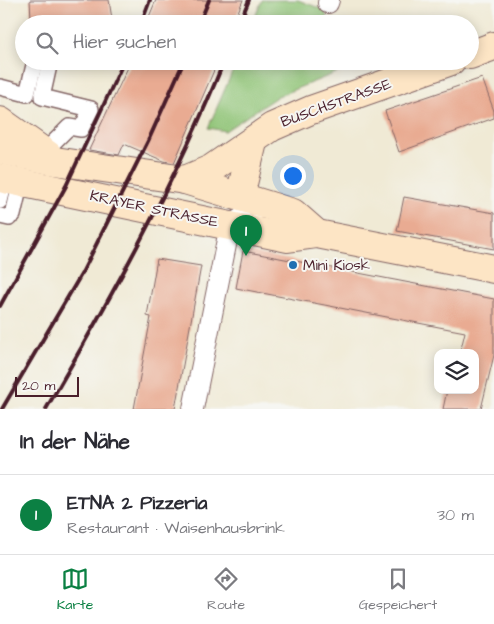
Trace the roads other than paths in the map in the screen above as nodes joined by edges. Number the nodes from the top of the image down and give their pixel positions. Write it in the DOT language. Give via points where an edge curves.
graph roads {
  1 [pos="494,46"];
  2 [pos="479,51"];
  3 [pos="33,70"];
  4 [pos="48,70"];
  5 [pos="425,70"];
  6 [pos="0,87"];
  7 [pos="0,120"];
  8 [pos="253,142"];
  9 [pos="0,150"];
  10 [pos="55,161"];
  11 [pos="186,180"];
  12 [pos="7,182"];
  13 [pos="0,200"];
  14 [pos="252,200"];
  15 [pos="0,216"];
  16 [pos="194,217"];
  17 [pos="230,225"];
  18 [pos="317,234"];
  19 [pos="494,269"];
  20 [pos="193,409"];
  1 -- 2 [label="main road"];
  3 -- 6 [label="street" via="27,94"];
  4 -- 15 [label="street" via="42,97 91,109 81,129 69,127 23,173 13,215 9,218"];
  5 -- 8 [label="main road, BUSCHSTRASSE" via="311,110 272,127"];
  7 -- 10 [label="main road, KRAYER STRASSE"];
  7 -- 13 [label="street" via="14,122 17,133"];
  8 -- 11 [label="main road, BUSCHSTRASSE" via="211,169"];
  8 -- 14 [label="main road"];
  9 -- 10 [label="main road, KRAYER STRASSE"];
  10 -- 11 [label="main road, KRAYER STRASSE"];
  11 -- 14 [label="main road, KRAYER STRASSE"];
  12 -- 16 [label="main road, KRAYER STRASSE"];
  14 -- 16 [label="main road"];
  14 -- 17 [label="street"];
  14 -- 18 [label="main road, KRAYER STRASSE" via="293,213"];
  16 -- 17 [label="main road, KRAYER STRASSE"];
  17 -- 18 [label="main road, KRAYER STRASSE" via="288,238"];
  17 -- 20 [label="street"];
  18 -- 19 [label="main road, KRAYER STRASSE"];
}
